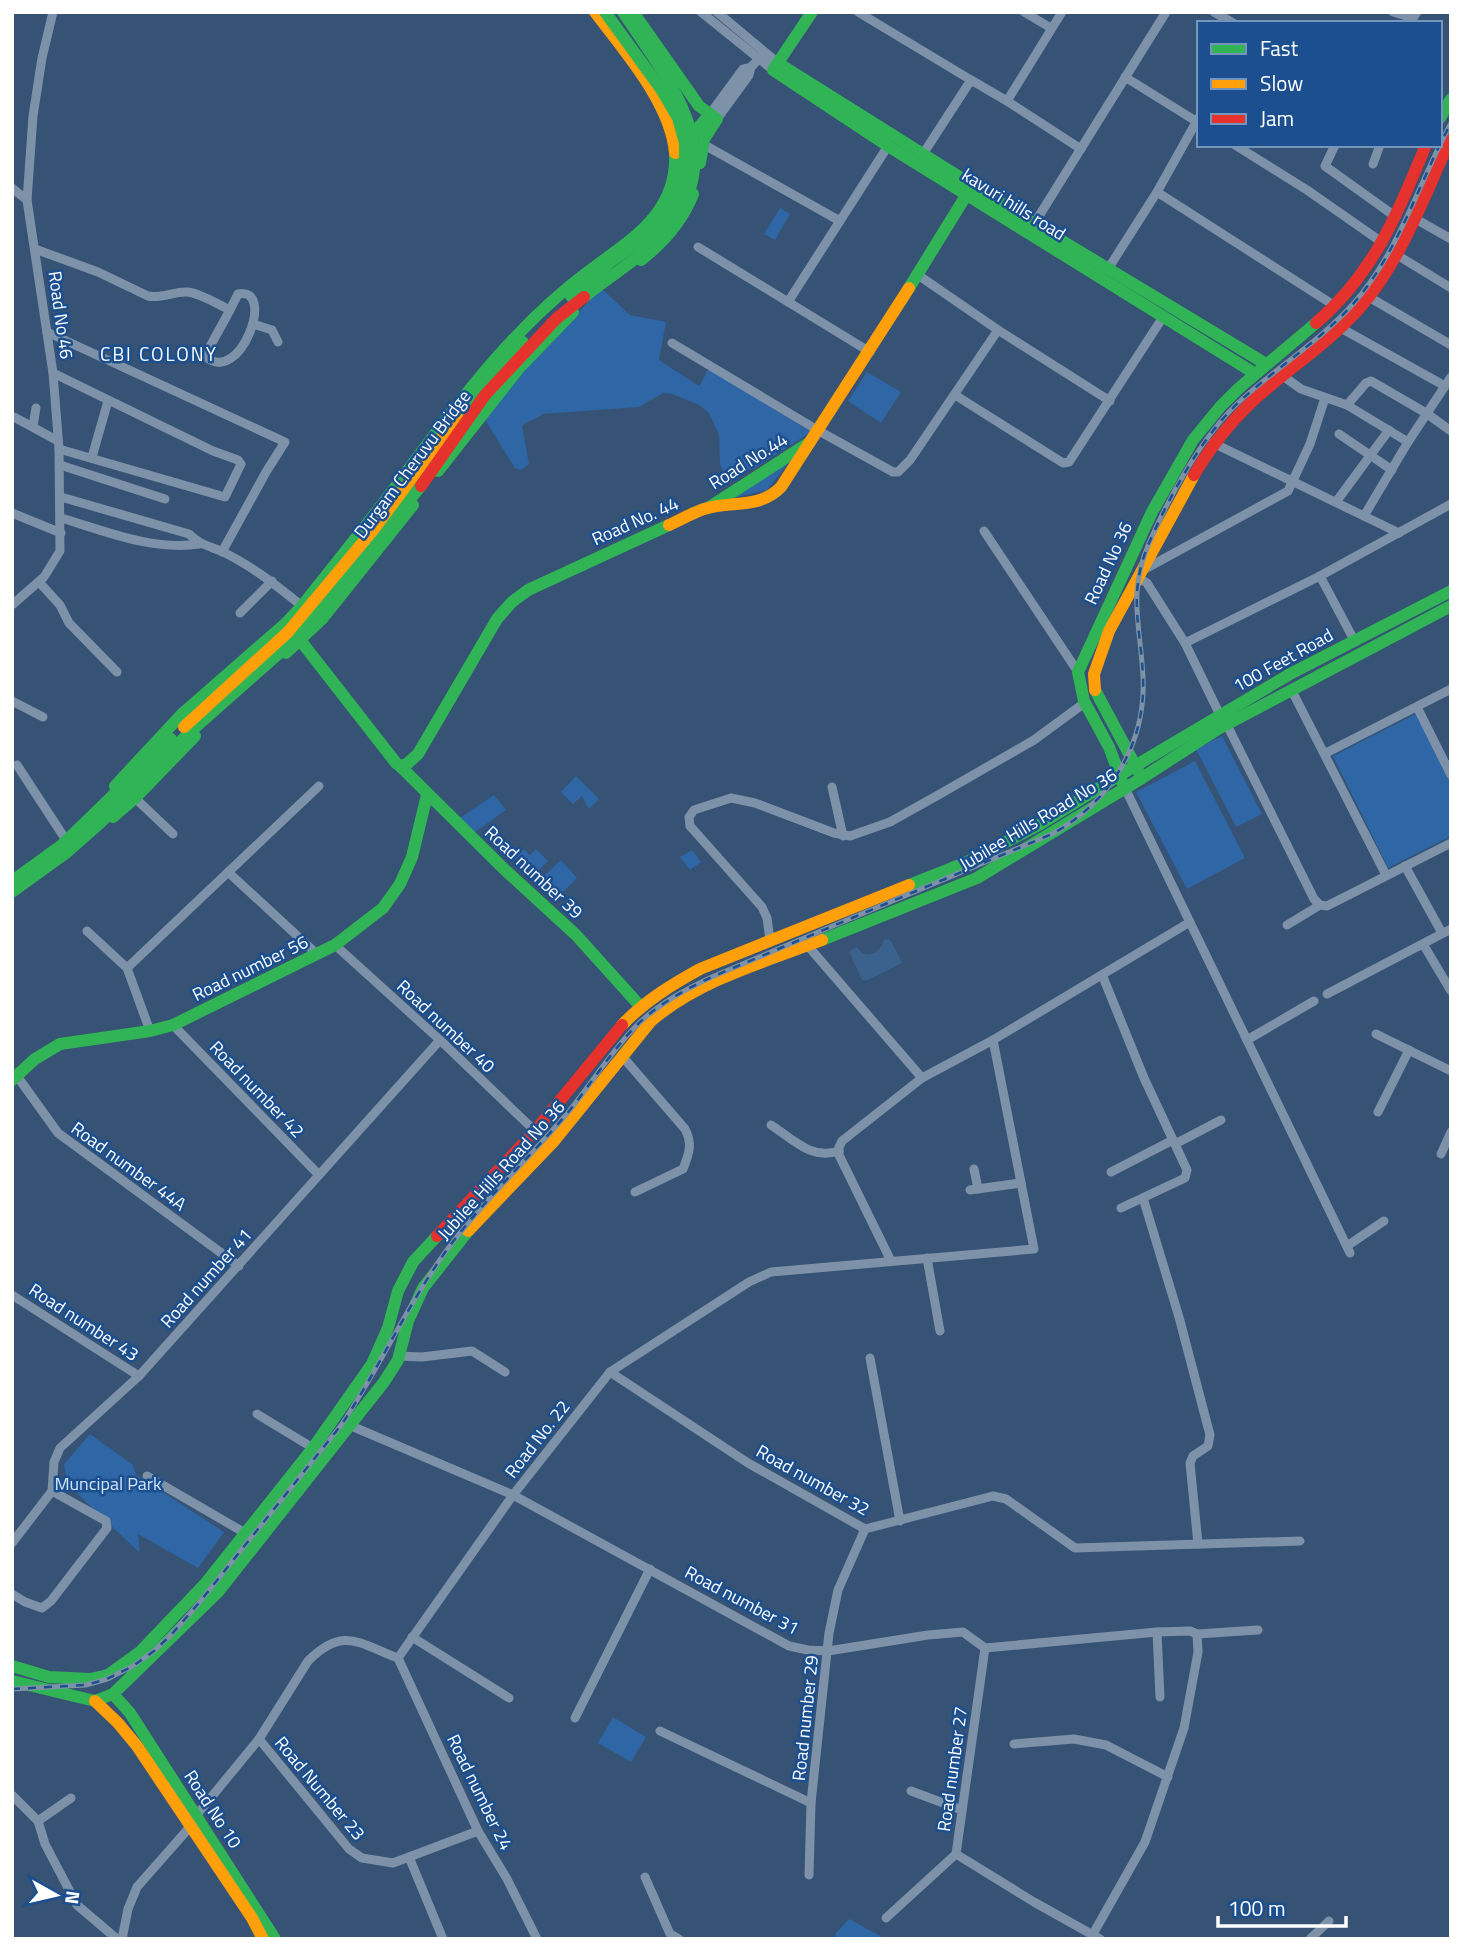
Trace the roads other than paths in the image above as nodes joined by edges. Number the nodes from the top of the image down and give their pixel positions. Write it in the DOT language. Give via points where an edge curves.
graph roads {
  1 [pos="53,12"];
  2 [pos="596,12"];
  3 [pos="605,12"];
  4 [pos="623,12"];
  5 [pos="634,12"];
  6 [pos="701,12"];
  7 [pos="716,12"];
  8 [pos="812,12"];
  9 [pos="858,12"];
  10 [pos="1024,12"];
  11 [pos="1062,12"];
  12 [pos="1166,12"];
  13 [pos="1214,12"];
  14 [pos="1393,12"];
  15 [pos="1417,12"];
  16 [pos="1230,21"];
  17 [pos="1051,28"];
  18 [pos="762,56"];
  19 [pos="776,66"];
  20 [pos="1125,77"];
  21 [pos="971,80"];
  22 [pos="1451,99"];
  23 [pos="1007,101"];
  24 [pos="1442,115"];
  25 [pos="714,116"];
  26 [pos="1197,120"];
  27 [pos="1197,123"];
  28 [pos="1451,138"];
  29 [pos="701,143"];
  30 [pos="888,146"];
  31 [pos="1238,147"];
  32 [pos="1334,147"];
  33 [pos="1379,147"];
  34 [pos="1425,147"];
  35 [pos="1081,149"];
  36 [pos="923,154"];
  37 [pos="676,157"];
  38 [pos="1373,164"];
  39 [pos="12,188"];
  40 [pos="969,190"];
  41 [pos="1157,192"];
  42 [pos="27,200"];
  43 [pos="1396,217"];
  44 [pos="1414,218"];
  45 [pos="840,221"];
  46 [pos="1034,224"];
  47 [pos="1451,239"];
  48 [pos="1383,243"];
  49 [pos="698,247"];
  50 [pos="36,249"];
  51 [pos="1396,255"];
  52 [pos="1108,269"];
  53 [pos="918,275"];
  54 [pos="1451,288"];
  55 [pos="1368,297"];
  56 [pos="788,302"];
  57 [pos="1335,306"];
  58 [pos="230,310"];
  59 [pos="1163,317"];
  60 [pos="253,324"];
  61 [pos="1339,327"];
  62 [pos="998,330"];
  63 [pos="47,332"];
  64 [pos="278,342"];
  65 [pos="672,343"];
  66 [pos="1451,345"];
  67 [pos="870,352"];
  68 [pos="1234,353"];
  69 [pos="1266,364"];
  70 [pos="53,373"];
  71 [pos="1254,373"];
  72 [pos="1283,376"];
  73 [pos="1451,377"];
  74 [pos="1446,389"];
  75 [pos="955,395"];
  76 [pos="1325,398"];
  77 [pos="107,401"];
  78 [pos="1110,401"];
  79 [pos="1348,405"];
  80 [pos="36,408"];
  81 [pos="1426,413"];
  82 [pos="14,417"];
  83 [pos="33,426"];
  84 [pos="1389,430"];
  85 [pos="1451,431"];
  86 [pos="1339,434"];
  87 [pos="815,437"];
  88 [pos="1408,442"];
  89 [pos="1213,443"];
  90 [pos="59,445"];
  91 [pos="1370,455"];
  92 [pos="92,457"];
  93 [pos="60,465"];
  94 [pos="1392,470"];
  95 [pos="1172,474"];
  96 [pos="1294,482"];
  97 [pos="1187,485"];
  98 [pos="61,497"];
  99 [pos="164,499"];
  100 [pos="1336,502"];
  101 [pos="1451,504"];
  102 [pos="705,509"];
  103 [pos="377,512"];
  104 [pos="12,513"];
  105 [pos="1364,516"];
  106 [pos="61,518"];
  107 [pos="984,531"];
  108 [pos="61,533"];
  109 [pos="1399,533"];
  110 [pos="388,540"];
  111 [pos="199,544"];
  112 [pos="222,552"];
  113 [pos="1141,574"];
  114 [pos="1320,576"];
  115 [pos="39,582"];
  116 [pos="272,582"];
  117 [pos="1451,591"];
  118 [pos="12,605"];
  119 [pos="302,606"];
  120 [pos="1449,611"];
  121 [pos="240,613"];
  122 [pos="300,640"];
  123 [pos="1354,640"];
  124 [pos="1185,643"];
  125 [pos="117,672"];
  126 [pos="1078,672"];
  127 [pos="1451,689"];
  128 [pos="1292,691"];
  129 [pos="12,701"];
  130 [pos="1083,704"];
  131 [pos="1417,707"];
  132 [pos="43,718"];
  133 [pos="1224,720"];
  134 [pos="1326,753"];
  135 [pos="17,765"];
  136 [pos="400,766"];
  137 [pos="1138,772"];
  138 [pos="1451,775"];
  139 [pos="1122,782"];
  140 [pos="319,786"];
  141 [pos="832,786"];
  142 [pos="427,795"];
  143 [pos="135,798"];
  144 [pos="173,834"];
  145 [pos="843,835"];
  146 [pos="64,837"];
  147 [pos="1451,843"];
  148 [pos="1405,866"];
  149 [pos="228,872"];
  150 [pos="12,875"];
  151 [pos="1386,875"];
  152 [pos="12,881"];
  153 [pos="12,892"];
  154 [pos="12,898"];
  155 [pos="1320,905"];
  156 [pos="1190,922"];
  157 [pos="1287,925"];
  158 [pos="87,931"];
  159 [pos="1446,931"];
  160 [pos="770,940"];
  161 [pos="1423,944"];
  162 [pos="335,945"];
  163 [pos="808,946"];
  164 [pos="318,955"];
  165 [pos="127,968"];
  166 [pos="1103,976"];
  167 [pos="1451,991"];
  168 [pos="1327,993"];
  169 [pos="1314,1001"];
  170 [pos="640,1006"];
  171 [pos="173,1025"];
  172 [pos="150,1031"];
  173 [pos="1376,1034"];
  174 [pos="440,1040"];
  175 [pos="993,1040"];
  176 [pos="1247,1040"];
  177 [pos="1409,1050"];
  178 [pos="596,1056"];
  179 [pos="622,1056"];
  180 [pos="611,1070"];
  181 [pos="1451,1070"];
  182 [pos="15,1078"];
  183 [pos="922,1078"];
  184 [pos="1378,1112"];
  185 [pos="1221,1120"];
  186 [pos="771,1125"];
  187 [pos="535,1131"];
  188 [pos="1451,1132"];
  189 [pos="1174,1142"];
  190 [pos="839,1151"];
  191 [pos="1441,1154"];
  192 [pos="974,1169"];
  193 [pos="1111,1172"];
  194 [pos="319,1175"];
  195 [pos="1021,1183"];
  196 [pos="635,1192"];
  197 [pos="1143,1198"];
  198 [pos="1121,1208"];
  199 [pos="1384,1222"];
  200 [pos="928,1258"];
  201 [pos="891,1261"];
  202 [pos="239,1266"];
  203 [pos="12,1295"];
  204 [pos="940,1331"];
  205 [pos="399,1356"];
  206 [pos="870,1357"];
  207 [pos="505,1372"];
  208 [pos="610,1372"];
  209 [pos="139,1376"];
  210 [pos="257,1414"];
  211 [pos="349,1425"];
  212 [pos="313,1448"];
  213 [pos="147,1476"];
  214 [pos="52,1491"];
  215 [pos="513,1495"];
  216 [pos="268,1504"];
  217 [pos="280,1515"];
  218 [pos="900,1521"];
  219 [pos="865,1529"];
  220 [pos="245,1533"];
  221 [pos="1300,1541"];
  222 [pos="12,1543"];
  223 [pos="1198,1544"];
  224 [pos="650,1569"];
  225 [pos="12,1594"];
  226 [pos="1258,1630"];
  227 [pos="1157,1632"];
  228 [pos="1193,1633"];
  229 [pos="412,1637"];
  230 [pos="985,1647"];
  231 [pos="828,1651"];
  232 [pos="398,1658"];
  233 [pos="12,1666"];
  234 [pos="12,1681"];
  235 [pos="116,1697"];
  236 [pos="1160,1697"];
  237 [pos="509,1698"];
  238 [pos="95,1701"];
  239 [pos="130,1713"];
  240 [pos="575,1718"];
  241 [pos="118,1723"];
  242 [pos="660,1731"];
  243 [pos="258,1739"];
  244 [pos="1014,1744"];
  245 [pos="1168,1777"];
  246 [pos="911,1791"];
  247 [pos="12,1795"];
  248 [pos="71,1798"];
  249 [pos="811,1803"];
  250 [pos="962,1810"];
  251 [pos="38,1821"];
  252 [pos="192,1822"];
  253 [pos="478,1831"];
  254 [pos="956,1854"];
  255 [pos="409,1857"];
  256 [pos="809,1875"];
  257 [pos="645,1877"];
  258 [pos="886,1918"];
  259 [pos="1329,1921"];
  260 [pos="1096,1937"];
  261 [pos="120,1939"];
  262 [pos="262,1939"];
  263 [pos="275,1939"];
  264 [pos="443,1939"];
  265 [pos="537,1939"];
  266 [pos="679,1939"];
  267 [pos="1310,1939"];
  1 -- 42 [label="street, Road No 46" via="33,116"];
  2 -- 37 [label="main road" via="668,120"];
  3 -- 152 [label="main road, Durgam Cheruvu Bridge, bridge" via="678,118 685,158 672,208 656,229 546,318 477,390 374,529 288,632 62,845"];
  4 -- 153 [label="main road, Durgam Cheruvu Bridge, bridge" via="689,120 695,143 694,174 679,214 648,247 557,318 485,395 410,501 286,647 191,731 84,838"];
  5 -- 25 [label="main road" via="699,106"];
  6 -- 18 [label="street"];
  7 -- 18 [label="street"];
  8 -- 19 [label="main road"];
  9 -- 21 [label="street"];
  10 -- 17 [label="street"];
  11 -- 17 [label="street"];
  12 -- 20 [label="street, kavuri hills road"];
  13 -- 16 [label="street"];
  14 -- 15 [label="street" via="1413,18"];
  17 -- 23 [label="street"];
  18 -- 19 [label="street, kavuri hills road"];
  18 -- 25 [label="street"];
  19 -- 30 [label="main road, kavuri hills road"];
  19 -- 36 [label="main road, kavuri hills road"];
  20 -- 26 [label="street"];
  20 -- 35 [label="street, kavuri hills road"];
  21 -- 23 [label="street"];
  21 -- 36 [label="street"];
  22 -- 24 [label="main road"];
  23 -- 35 [label="street"];
  25 -- 29 [label="main road"];
  25 -- 37 [label="main road" via="699,125"];
  27 -- 41 [label="street"];
  28 -- 44 [label="main road, Road No 36"];
  29 -- 45 [label="street"];
  29 -- 110 [label="main road" via="697,185 682,219 664,242 553,330 491,400"];
  30 -- 40 [label="main road, kavuri hills road"];
  30 -- 45 [label="street"];
  31 -- 48 [label="street"];
  32 -- 43 [label="street" via="1325,166"];
  33 -- 38 [label="street"];
  34 -- 43 [label="main road, Road No 36"];
  35 -- 46 [label="street, kavuri hills road"];
  36 -- 40 [label="main road, kavuri hills road"];
  37 -- 103 [label="main road" via="670,192 654,218 575,281 512,341 476,380"];
  39 -- 42 [label="street"];
  40 -- 46 [label="main road, kavuri hills road"];
  40 -- 53 [label="main road, Road No. 44"];
  40 -- 59 [label="main road, kavuri hills road"];
  41 -- 52 [label="street"];
  41 -- 57 [label="street"];
  42 -- 50 [label="street, Road No 46"];
  43 -- 48 [label="main road, Road No 36"];
  44 -- 47 [label="street"];
  44 -- 51 [label="main road, Road No 36"];
  45 -- 56 [label="street"];
  46 -- 52 [label="main road, kavuri hills road"];
  48 -- 57 [label="main road, Road No 36"];
  49 -- 56 [label="street"];
  50 -- 58 [label="street" via="148,296 187,292"];
  50 -- 63 [label="street, Road No 46"];
  51 -- 54 [label="street"];
  51 -- 55 [label="main road, Road No 36"];
  52 -- 68 [label="main road, kavuri hills road"];
  53 -- 62 [label="street"];
  53 -- 67 [label="main road, Road No. 44"];
  55 -- 61 [label="main road, Road No 36"];
  55 -- 66 [label="street"];
  56 -- 67 [label="street"];
  57 -- 69 [label="main road, Road No 36"];
  58 -- 60 [label="street" via="238,294 250,296 255,303"];
  58 -- 60 [label="street" via="206,352 209,360 238,353"];
  59 -- 68 [label="main road, kavuri hills road"];
  59 -- 78 [label="street"];
  60 -- 64 [label="street" via="272,330"];
  61 -- 72 [label="main road, Road No 36"];
  61 -- 74 [label="street"];
  62 -- 75 [label="street"];
  62 -- 78 [label="street"];
  63 -- 70 [label="street, Road No 46"];
  63 -- 112 [label="street" via="285,442"];
  65 -- 87 [label="street"];
  67 -- 87 [label="main road, Road No. 44"];
  68 -- 69 [label="main road, kavuri hills road"];
  68 -- 71 [label="main road, kavuri hills road"];
  69 -- 71 [label="main road, Road No 36"];
  70 -- 77 [label="street"];
  70 -- 90 [label="street, Road No 46"];
  71 -- 95 [label="main road, Road No 36" via="1203,427"];
  72 -- 76 [label="street"];
  72 -- 89 [label="main road, Road No 36"];
  73 -- 74 [label="street"];
  74 -- 81 [label="street"];
  75 -- 78 [label="street" via="1065,463 1072,460"];
  75 -- 87 [label="street" via="898,472"];
  76 -- 79 [label="street"];
  76 -- 96 [label="street"];
  77 -- 92 [label="street"];
  77 -- 92 [label="street" via="241,464 225,497"];
  79 -- 81 [label="street" via="1369,381"];
  79 -- 84 [label="street"];
  80 -- 83 [label="street"];
  81 -- 85 [label="street"];
  81 -- 88 [label="street"];
  82 -- 83 [label="street"];
  83 -- 90 [label="street"];
  84 -- 88 [label="street"];
  84 -- 91 [label="street"];
  86 -- 91 [label="street"];
  87 -- 102 [label="main road, Road No.44"];
  87 -- 102 [label="main road, Road No. 44" via="771,497"];
  88 -- 94 [label="street"];
  89 -- 96 [label="street"];
  89 -- 97 [label="main road, Road No 36"];
  90 -- 92 [label="street"];
  90 -- 93 [label="street, Road No 46"];
  91 -- 94 [label="street"];
  91 -- 100 [label="street"];
  93 -- 98 [label="street, Road No 46"];
  93 -- 99 [label="street"];
  94 -- 105 [label="street"];
  95 -- 97 [label="main road"];
  95 -- 126 [label="main road, Road No 36"];
  96 -- 100 [label="street"];
  96 -- 113 [label="street" via="1282,495"];
  97 -- 113 [label="main road, Road No 36"];
  98 -- 106 [label="street, Road No 46"];
  98 -- 111 [label="street" via="189,534"];
  100 -- 105 [label="street"];
  101 -- 109 [label="street"];
  102 -- 136 [label="main road, Road No. 44" via="528,590 512,602 418,754"];
  103 -- 110 [label="main road"];
  103 -- 119 [label="main road"];
  104 -- 108 [label="street"];
  105 -- 109 [label="street"];
  106 -- 108 [label="street, Road No 46"];
  106 -- 111 [label="street" via="141,541 181,547"];
  107 -- 126 [label="street"];
  108 -- 115 [label="street, Road No 46" via="60,551"];
  109 -- 114 [label="street"];
  110 -- 122 [label="main road"];
  111 -- 112 [label="street"];
  112 -- 116 [label="street"];
  113 -- 124 [label="street"];
  113 -- 137 [label="main road, Road No 36" via="1098,656 1093,686"];
  114 -- 123 [label="street"];
  114 -- 124 [label="street"];
  115 -- 118 [label="street, Road No 46"];
  115 -- 125 [label="street" via="69,623"];
  116 -- 119 [label="street"];
  116 -- 121 [label="street"];
  117 -- 123 [label="main road, 100 Feet Road"];
  119 -- 146 [label="main road" via="182,714"];
  120 -- 128 [label="main road, 100 Feet Road"];
  122 -- 136 [label="main road"];
  122 -- 143 [label="main road" via="198,732"];
  123 -- 133 [label="main road, 100 Feet Road"];
  124 -- 133 [label="street"];
  126 -- 130 [label="main road"];
  127 -- 131 [label="street"];
  128 -- 133 [label="main road, 100 Feet Road"];
  128 -- 134 [label="street"];
  129 -- 132 [label="street"];
  130 -- 139 [label="main road" via="1107,741"];
  130 -- 145 [label="street" via="1034,740 910,811 862,832"];
  131 -- 134 [label="street"];
  131 -- 138 [label="street"];
  133 -- 137 [label="main road, 100 Feet Road"];
  133 -- 155 [label="street"];
  134 -- 151 [label="street"];
  135 -- 146 [label="street"];
  136 -- 142 [label="main road, Road number 39"];
  137 -- 139 [label="main road, Jubilee Hills Road No 36"];
  139 -- 156 [label="street"];
  139 -- 160 [label="main road, Jubilee Hills Road No 36" via="967,862"];
  139 -- 163 [label="main road, Jubilee Hills Road No 36" via="977,878"];
  140 -- 149 [label="street"];
  141 -- 145 [label="street"];
  142 -- 162 [label="main road, Road number 56" via="412,857 400,884 383,908"];
  142 -- 170 [label="main road, Road number 39" via="576,935"];
  143 -- 144 [label="street"];
  143 -- 154 [label="main road" via="67,858"];
  145 -- 160 [label="street" via="731,798 690,814 690,826 762,907"];
  146 -- 150 [label="main road"];
  147 -- 148 [label="street"];
  148 -- 151 [label="street"];
  148 -- 159 [label="street"];
  149 -- 164 [label="street"];
  149 -- 165 [label="street"];
  151 -- 155 [label="street" via="1327,906"];
  155 -- 157 [label="street"];
  156 -- 166 [label="street"];
  156 -- 176 [label="street"];
  158 -- 165 [label="street"];
  159 -- 161 [label="street"];
  160 -- 170 [label="main road, Jubilee Hills Road No 36" via="700,969"];
  161 -- 167 [label="street"];
  161 -- 168 [label="street"];
  162 -- 164 [label="main road, Road number 56"];
  162 -- 174 [label="street, Road number 40"];
  163 -- 179 [label="main road, Jubilee Hills Road No 36" via="683,998 651,1021"];
  163 -- 183 [label="street"];
  164 -- 171 [label="main road, Road number 56"];
  165 -- 172 [label="street"];
  166 -- 175 [label="street"];
  166 -- 189 [label="street"];
  169 -- 176 [label="street"];
  170 -- 178 [label="main road, Jubilee Hills Road No 36"];
  171 -- 172 [label="main road, Road number 56"];
  171 -- 194 [label="street, Road number 42"];
  172 -- 182 [label="main road, Road number 56" via="60,1044"];
  173 -- 177 [label="street"];
  174 -- 187 [label="street, Road number 40"];
  174 -- 194 [label="street, Road number 41"];
  175 -- 183 [label="street"];
  175 -- 195 [label="street"];
  176 -- 199 [label="street" via="1348,1250"];
  177 -- 181 [label="street"];
  177 -- 184 [label="street"];
  178 -- 180 [label="main road"];
  178 -- 187 [label="main road, Jubilee Hills Road No 36"];
  179 -- 180 [label="main road, Jubilee Hills Road No 36"];
  179 -- 196 [label="street" via="690,1139 683,1168"];
  180 -- 205 [label="main road, Jubilee Hills Road No 36" via="430,1279 414,1305"];
  182 -- 202 [label="street, Road number 44A" via="58,1133"];
  183 -- 190 [label="street" via="842,1141"];
  185 -- 189 [label="street"];
  186 -- 190 [label="street" via="812,1153"];
  187 -- 212 [label="main road, Jubilee Hills Road No 36" via="414,1262 398,1291 372,1364"];
  188 -- 191 [label="street"];
  189 -- 193 [label="street"];
  189 -- 197 [label="street" via="1187,1171 1185,1178"];
  190 -- 201 [label="street"];
  192 -- 195 [label="street" via="974,1190"];
  194 -- 202 [label="street, Road number 41"];
  195 -- 200 [label="street, Road No. 22" via="1034,1250"];
  197 -- 198 [label="street"];
  197 -- 223 [label="street" via="1210,1435 1208,1446 1190,1463"];
  200 -- 201 [label="street, Road No. 22"];
  200 -- 204 [label="street"];
  201 -- 208 [label="street, Road No. 22" via="760,1276"];
  202 -- 209 [label="street, Road number 41"];
  203 -- 209 [label="street, Road number 43"];
  205 -- 207 [label="street" via="472,1351"];
  205 -- 211 [label="main road, Jubilee Hills Road No 36"];
  206 -- 218 [label="street"];
  208 -- 215 [label="street, Road No. 22"];
  208 -- 219 [label="street, Road number 32" via="748,1463"];
  209 -- 214 [label="street, Road number 41" via="60,1448"];
  210 -- 212 [label="street"];
  211 -- 215 [label="street, Road number 31"];
  211 -- 217 [label="main road, Jubilee Hills Road No 36"];
  212 -- 216 [label="main road, Jubilee Hills Road No 36"];
  213 -- 220 [label="street"];
  214 -- 222 [label="street"];
  214 -- 225 [label="street" via="106,1521 107,1528 42,1608"];
  215 -- 224 [label="street, Road number 31"];
  215 -- 229 [label="street, Road No. 22"];
  216 -- 217 [label="main road"];
  216 -- 220 [label="main road, Jubilee Hills Road No 36"];
  217 -- 235 [label="main road, Jubilee Hills Road No 36" via="218,1592"];
  218 -- 219 [label="street, Road number 32"];
  218 -- 223 [label="street, Road number 32" via="993,1496 1006,1499 1075,1548"];
  219 -- 231 [label="street, Road number 29" via="838,1590"];
  220 -- 233 [label="main road, Jubilee Hills Road No 36" via="159,1633 107,1675 80,1680"];
  221 -- 223 [label="street, Road number 32"];
  224 -- 231 [label="street, Road number 31" via="773,1639"];
  224 -- 240 [label="street"];
  226 -- 228 [label="street"];
  227 -- 228 [label="street"];
  227 -- 230 [label="street"];
  227 -- 236 [label="street"];
  228 -- 245 [label="street" via="1198,1652 1184,1728"];
  229 -- 232 [label="street, Road No. 22"];
  229 -- 237 [label="street"];
  230 -- 231 [label="street, Road number 31" via="963,1632"];
  230 -- 250 [label="street, Road number 27"];
  231 -- 249 [label="street, Road number 29"];
  232 -- 243 [label="street" via="347,1638 326,1646 308,1661"];
  232 -- 253 [label="street, Road number 24"];
  234 -- 238 [label="main road"];
  235 -- 238 [label="main road, Jubilee Hills Road No 36"];
  235 -- 239 [label="main road, Road No 10"];
  238 -- 241 [label="main road"];
  239 -- 241 [label="main road" via="120,1714"];
  239 -- 252 [label="main road, Road No 10"];
  241 -- 252 [label="main road"];
  242 -- 249 [label="street"];
  243 -- 252 [label="street"];
  243 -- 255 [label="street, Road Number 23" via="349,1849 376,1862 393,1863"];
  244 -- 245 [label="street" via="1074,1739 1106,1745"];
  245 -- 260 [label="street" via="1146,1842"];
  246 -- 250 [label="street"];
  247 -- 251 [label="street"];
  248 -- 251 [label="street"];
  249 -- 256 [label="street, Road number 29"];
  250 -- 254 [label="street, Road number 27"];
  251 -- 261 [label="street" via="45,1844 78,1905"];
  252 -- 261 [label="street" via="136,1887"];
  252 -- 262 [label="main road"];
  252 -- 263 [label="main road, Road No 10"];
  253 -- 255 [label="street, Road Number 23"];
  253 -- 265 [label="street, Road number 24"];
  254 -- 258 [label="street"];
  254 -- 260 [label="street, Road number 27"];
  255 -- 264 [label="street"];
  257 -- 266 [label="street" via="670,1934"];
  259 -- 267 [label="street"];
}
